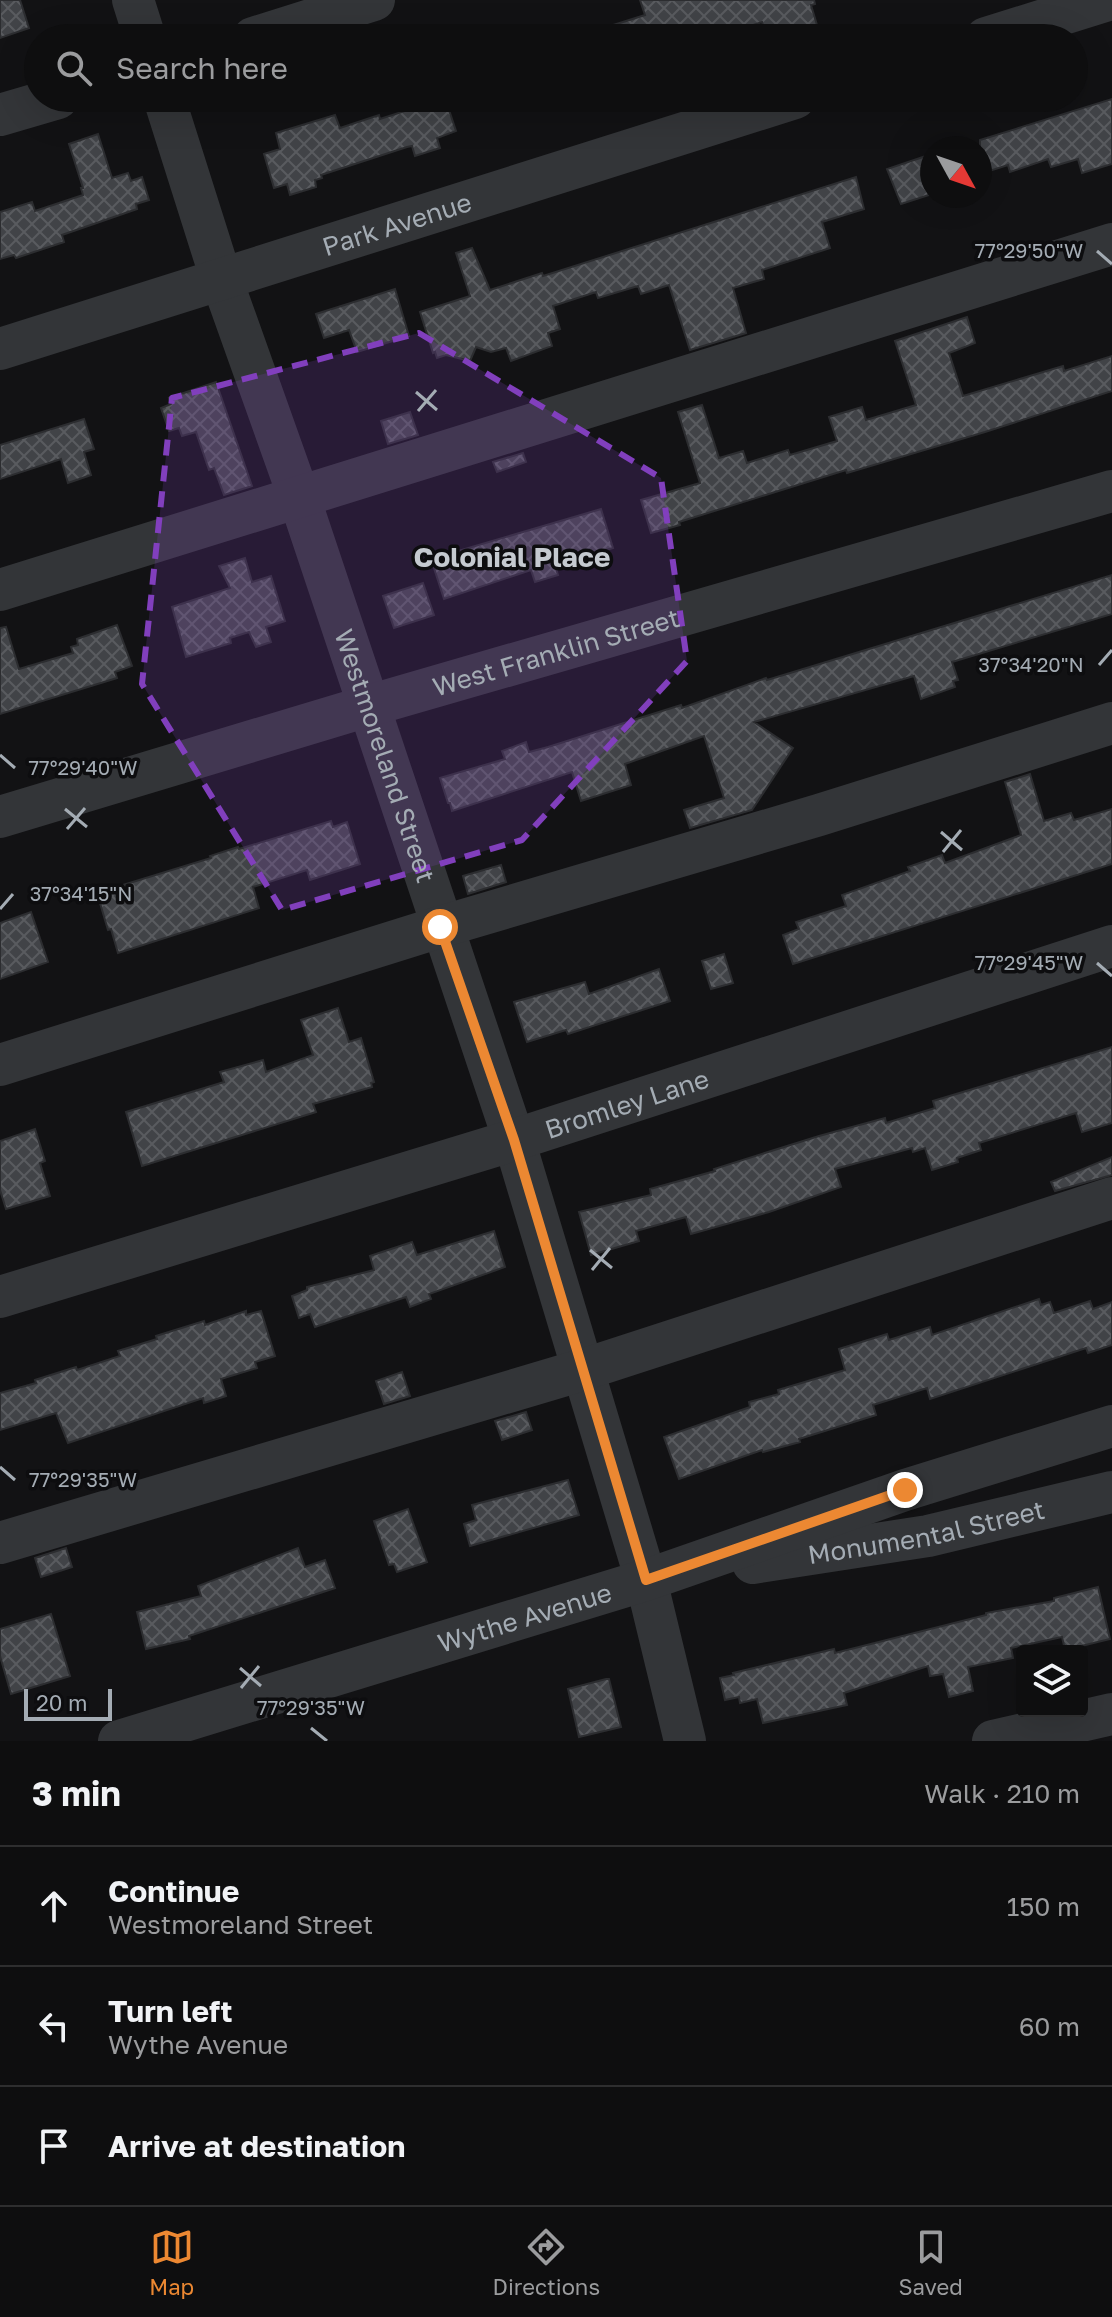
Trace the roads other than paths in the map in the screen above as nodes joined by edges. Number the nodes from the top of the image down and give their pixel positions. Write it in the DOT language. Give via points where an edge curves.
graph roads {
  1 [pos="133,0"];
  2 [pos="374,0"];
  3 [pos="1108,0"];
  4 [pos="141,24"];
  5 [pos="298,24"];
  6 [pos="1031,24"];
  7 [pos="24,108"];
  8 [pos="168,112"];
  9 [pos="750,112"];
  10 [pos="0,115"];
  11 [pos="1112,244"];
  12 [pos="221,278"];
  13 [pos="0,349"];
  14 [pos="1112,491"];
  15 [pos="299,497"];
  16 [pos="0,590"];
  17 [pos="368,706"];
  18 [pos="1112,723"];
  19 [pos="0,817"];
  20 [pos="440,927"];
  21 [pos="1112,946"];
  22 [pos="0,1065"];
  23 [pos="514,1140"];
  24 [pos="1112,1198"];
  25 [pos="0,1297"];
  26 [pos="582,1370"];
  27 [pos="1112,1426"];
  28 [pos="1112,1492"];
  29 [pos="0,1543"];
  30 [pos="646,1580"];
  31 [pos="1112,1714"];
  32 [pos="119,1741"];
  33 [pos="685,1741"];
  34 [pos="993,1741"];
  1 -- 4 [label="street"];
  2 -- 5 [label="street"];
  3 -- 6 [label="street"];
  7 -- 10 [label="street"];
  8 -- 12 [label="street, Westmoreland Street"];
  9 -- 12 [label="street, Park Avenue"];
  11 -- 15 [label="street"];
  12 -- 13 [label="street, Park Avenue"];
  12 -- 15 [label="street, Westmoreland Street"];
  14 -- 17 [label="street, West Franklin Street"];
  15 -- 16 [label="street"];
  15 -- 17 [label="street, Westmoreland Street"];
  17 -- 19 [label="street, West Franklin Street"];
  17 -- 20 [label="street, Westmoreland Street"];
  18 -- 20 [label="street"];
  20 -- 22 [label="street"];
  20 -- 23 [label="street, Westmoreland Street"];
  21 -- 23 [label="street, Bromley Lane"];
  23 -- 25 [label="street, Bromley Lane"];
  23 -- 26 [label="street, Westmoreland Street"];
  24 -- 26 [label="street"];
  26 -- 29 [label="street"];
  26 -- 30 [label="street, Westmoreland Street"];
  27 -- 30 [label="street, Wythe Avenue" via="905,1490"];
  28 -- 30 [label="street, Monumental Street" via="928,1536"];
  30 -- 32 [label="street, Wythe Avenue"];
  30 -- 33 [label="street, Westmoreland Street"];
  31 -- 34 [label="street"];
}
